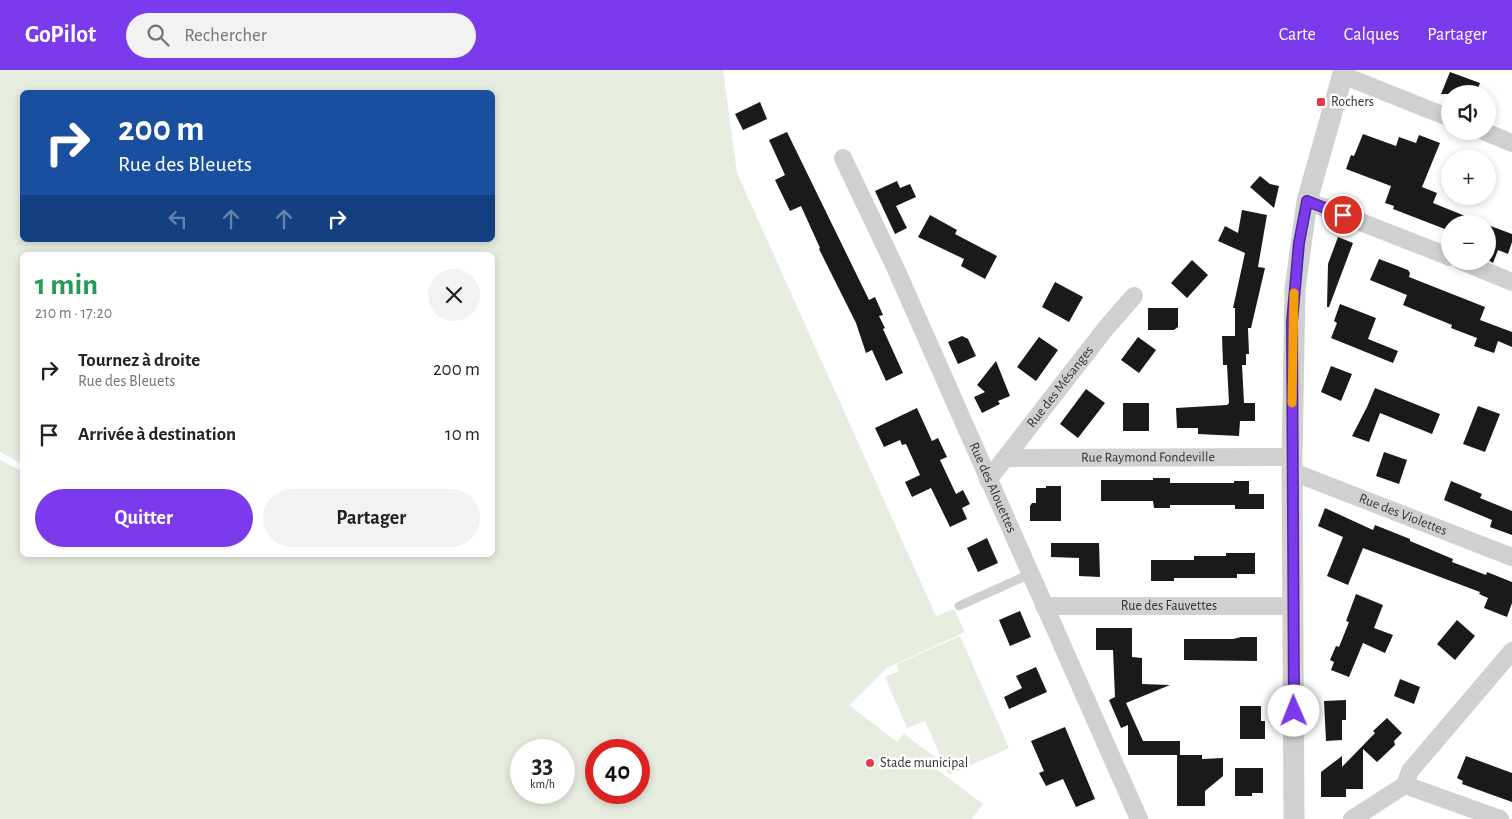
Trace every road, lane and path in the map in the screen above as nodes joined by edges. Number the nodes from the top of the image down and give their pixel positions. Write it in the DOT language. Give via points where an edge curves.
graph roads {
  1 [pos="1343,73"];
  2 [pos="1441,114"];
  3 [pos="1496,136"];
  4 [pos="1512,142"];
  5 [pos="843,158"];
  6 [pos="1307,201"];
  7 [pos="1441,253"];
  8 [pos="1483,270"];
  9 [pos="1512,282"];
  10 [pos="1134,296"];
  11 [pos="1006,458"];
  12 [pos="1292,464"];
  13 [pos="988,480"];
  14 [pos="1512,557"];
  15 [pos="1030,574"];
  16 [pos="959,606"];
  17 [pos="1044,606"];
  18 [pos="1293,606"];
  19 [pos="1512,652"];
  20 [pos="1405,784"];
  21 [pos="1139,819"];
  22 [pos="1294,819"];
  23 [pos="1352,819"];
  24 [pos="1500,819"];
  1 -- 2 [label="street"];
  1 -- 6 [label="street"];
  3 -- 4 [label="street"];
  5 -- 13 [label="street, Rue des Alouettes" via="895,267"];
  6 -- 7 [label="street"];
  6 -- 12 [label="street" via="1299,243 1292,322"];
  8 -- 9 [label="street"];
  10 -- 11 [label="street, Rue des Mésanges"];
  11 -- 12 [label="street, Rue Raymond Fondeville"];
  11 -- 13 [label="street, Rue des Mésanges"];
  12 -- 14 [label="street, Rue des Violettes"];
  12 -- 18 [label="street"];
  13 -- 15 [label="street, Rue des Alouettes"];
  15 -- 16 [label="lane"];
  15 -- 17 [label="street, Rue des Alouettes"];
  17 -- 18 [label="street, Rue des Fauvettes"];
  17 -- 21 [label="street, Rue des Alouettes"];
  18 -- 22 [label="street"];
  19 -- 20 [label="street" via="1410,771"];
  20 -- 23 [label="street"];
  20 -- 24 [label="street"];
}
